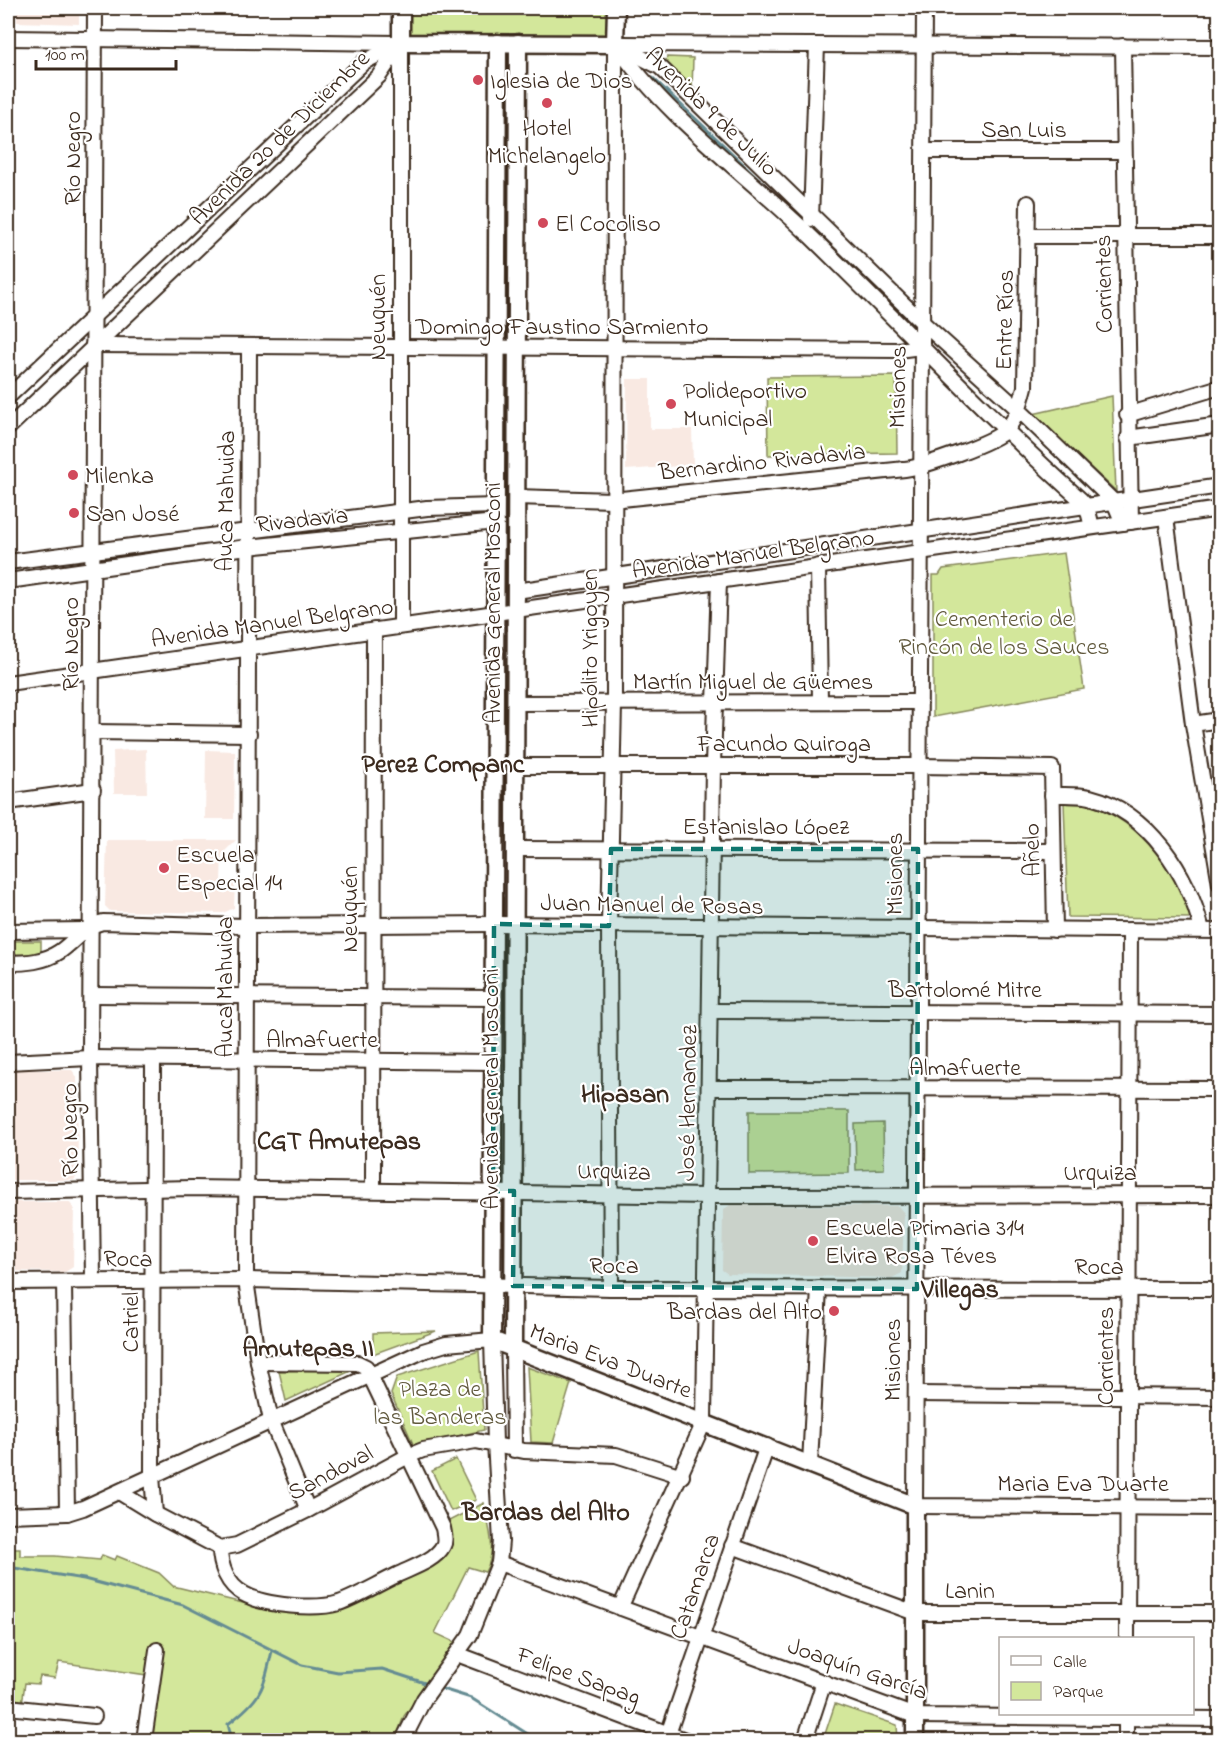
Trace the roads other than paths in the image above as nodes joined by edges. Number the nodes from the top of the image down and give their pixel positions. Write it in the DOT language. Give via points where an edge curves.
graph roads {
  1 [pos="95,8"];
  2 [pos="401,8"];
  3 [pos="616,8"];
  4 [pos="924,8"];
  5 [pos="8,38"];
  6 [pos="95,41"];
  7 [pos="401,43"];
  8 [pos="498,43"];
  9 [pos="518,43"];
  10 [pos="615,44"];
  11 [pos="817,45"];
  12 [pos="924,45"];
  13 [pos="1123,46"];
  14 [pos="1220,47"];
  15 [pos="924,151"];
  16 [pos="1124,151"];
  17 [pos="1028,203"];
  18 [pos="813,214"];
  19 [pos="807,233"];
  20 [pos="1027,236"];
  21 [pos="1125,236"];
  22 [pos="1220,236"];
  23 [pos="94,316"];
  24 [pos="923,323"];
  25 [pos="93,345"];
  26 [pos="249,346"];
  27 [pos="401,347"];
  28 [pos="921,347"];
  29 [pos="496,348"];
  30 [pos="517,348"];
  31 [pos="614,349"];
  32 [pos="1220,387"];
  33 [pos="8,397"];
  34 [pos="1019,410"];
  35 [pos="1127,415"];
  36 [pos="1220,426"];
  37 [pos="8,428"];
  38 [pos="1005,432"];
  39 [pos="1128,438"];
  40 [pos="920,467"];
  41 [pos="1220,486"];
  42 [pos="516,497"];
  43 [pos="1130,499"];
  44 [pos="612,500"];
  45 [pos="1114,502"];
  46 [pos="1087,507"];
  47 [pos="1220,509"];
  48 [pos="400,513"];
  49 [pos="496,514"];
  50 [pos="1166,517"];
  51 [pos="1127,522"];
  52 [pos="1092,527"];
  53 [pos="401,531"];
  54 [pos="919,532"];
  55 [pos="247,533"];
  56 [pos="247,547"];
  57 [pos="92,552"];
  58 [pos="919,552"];
  59 [pos="8,562"];
  60 [pos="818,566"];
  61 [pos="92,570"];
  62 [pos="613,577"];
  63 [pos="8,580"];
  64 [pos="719,581"];
  65 [pos="516,591"];
  66 [pos="612,596"];
  67 [pos="516,610"];
  68 [pos="495,613"];
  69 [pos="401,626"];
  70 [pos="374,630"];
  71 [pos="247,648"];
  72 [pos="92,671"];
  73 [pos="8,684"];
  74 [pos="715,702"];
  75 [pos="820,702"];
  76 [pos="918,702"];
  77 [pos="515,703"];
  78 [pos="614,704"];
  79 [pos="1220,720"];
  80 [pos="1193,724"];
  81 [pos="93,732"];
  82 [pos="249,734"];
  83 [pos="612,765"];
  84 [pos="713,765"];
  85 [pos="515,766"];
  86 [pos="918,766"];
  87 [pos="1052,768"];
  88 [pos="93,790"];
  89 [pos="1052,795"];
  90 [pos="8,802"];
  91 [pos="515,849"];
  92 [pos="611,849"];
  93 [pos="712,849"];
  94 [pos="918,849"];
  95 [pos="1053,851"];
  96 [pos="1219,868"];
  97 [pos="1220,884"];
  98 [pos="494,924"];
  99 [pos="373,925"];
  100 [pos="515,925"];
  101 [pos="246,926"];
  102 [pos="609,926"];
  103 [pos="89,927"];
  104 [pos="712,927"];
  105 [pos="8,930"];
  106 [pos="918,930"];
  107 [pos="1055,930"];
  108 [pos="1130,930"];
  109 [pos="1202,930"];
  110 [pos="1220,931"];
  111 [pos="8,963"];
  112 [pos="91,995"];
  113 [pos="372,997"];
  114 [pos="246,998"];
  115 [pos="494,998"];
  116 [pos="711,1011"];
  117 [pos="918,1011"];
  118 [pos="1130,1012"];
  119 [pos="1220,1014"];
  120 [pos="90,1058"];
  121 [pos="153,1059"];
  122 [pos="372,1060"];
  123 [pos="247,1061"];
  124 [pos="8,1062"];
  125 [pos="493,1062"];
  126 [pos="711,1088"];
  127 [pos="1131,1089"];
  128 [pos="1220,1089"];
  129 [pos="917,1090"];
  130 [pos="246,1189"];
  131 [pos="373,1189"];
  132 [pos="93,1190"];
  133 [pos="153,1190"];
  134 [pos="493,1191"];
  135 [pos="514,1191"];
  136 [pos="8,1192"];
  137 [pos="611,1192"];
  138 [pos="1130,1195"];
  139 [pos="1220,1195"];
  140 [pos="709,1196"];
  141 [pos="917,1197"];
  142 [pos="93,1280"];
  143 [pos="246,1280"];
  144 [pos="8,1282"];
  145 [pos="64,1282"];
  146 [pos="152,1282"];
  147 [pos="492,1286"];
  148 [pos="513,1286"];
  149 [pos="707,1287"];
  150 [pos="611,1288"];
  151 [pos="819,1288"];
  152 [pos="917,1289"];
  153 [pos="1128,1289"];
  154 [pos="1220,1289"];
  155 [pos="492,1340"];
  156 [pos="513,1349"];
  157 [pos="258,1362"];
  158 [pos="371,1373"];
  159 [pos="916,1394"];
  160 [pos="1128,1397"];
  161 [pos="1220,1397"];
  162 [pos="271,1420"];
  163 [pos="704,1422"];
  164 [pos="495,1443"];
  165 [pos="767,1446"];
  166 [pos="514,1450"];
  167 [pos="408,1456"];
  168 [pos="810,1464"];
  169 [pos="152,1476"];
  170 [pos="682,1476"];
  171 [pos="119,1492"];
  172 [pos="915,1506"];
  173 [pos="1127,1507"];
  174 [pos="1220,1508"];
  175 [pos="308,1510"];
  176 [pos="67,1513"];
  177 [pos="154,1514"];
  178 [pos="8,1515"];
  179 [pos="732,1546"];
  180 [pos="220,1548"];
  181 [pos="499,1563"];
  182 [pos="620,1608"];
  183 [pos="915,1612"];
  184 [pos="1127,1612"];
  185 [pos="1220,1613"];
  186 [pos="700,1636"];
  187 [pos="1126,1637"];
  188 [pos="157,1650"];
  189 [pos="457,1654"];
  190 [pos="824,1682"];
  191 [pos="8,1707"];
  192 [pos="94,1716"];
  193 [pos="915,1716"];
  194 [pos="1126,1717"];
  195 [pos="1220,1719"];
  196 [pos="667,1737"];
  197 [pos="144,1740"];
  198 [pos="403,1740"];
  199 [pos="685,1740"];
  200 [pos="805,1740"];
  201 [pos="915,1740"];
  202 [pos="1126,1740"];
  1 -- 6 [label="street, Río Negro"];
  2 -- 7 [label="main road, Neuquén"];
  3 -- 10 [label="main road, Hipólito Yrigoyen"];
  4 -- 12 [label="street, Misiones"];
  5 -- 6 [label="street"];
  6 -- 7 [label="street"];
  6 -- 23 [label="street, Río Negro"];
  7 -- 8 [label="main road"];
  7 -- 23 [label="street, Avenida 20 de Diciembre" via="364,62"];
  7 -- 25 [label="street, Avenida 20 de Diciembre" via="379,76"];
  7 -- 27 [label="street, Neuquén"];
  8 -- 9 [label="main road"];
  8 -- 29 [label="main road, Avenida General Mosconi"];
  9 -- 10 [label="main road"];
  9 -- 30 [label="main road, Avenida General Mosconi"];
  10 -- 11 [label="street"];
  10 -- 18 [label="street, Avenida 9 de Julio" via="660,67"];
  10 -- 19 [label="street, Avenida 9 de Julio" via="643,82"];
  10 -- 31 [label="street, Hipólito Yrigoyen"];
  11 -- 12 [label="street"];
  11 -- 18 [label="street"];
  12 -- 13 [label="street"];
  12 -- 15 [label="street, Misiones"];
  13 -- 14 [label="street"];
  13 -- 16 [label="street, Corrientes"];
  15 -- 16 [label="street, San Luis"];
  15 -- 24 [label="street, Misiones"];
  16 -- 21 [label="street, Corrientes"];
  17 -- 20 [label="street, Entre Ríos"];
  18 -- 19 [label="street"];
  18 -- 24 [label="street, Avenida 9 de Julio"];
  19 -- 28 [label="street, Avenida 9 de Julio"];
  20 -- 21 [label="street"];
  20 -- 34 [label="street, Entre Ríos" via="1025,387"];
  21 -- 22 [label="street"];
  21 -- 35 [label="street, Corrientes"];
  23 -- 25 [label="street, Río Negro"];
  23 -- 33 [label="street, Avenida 20 de Diciembre"];
  24 -- 28 [label="street, Misiones"];
  24 -- 34 [label="street, Avenida 9 de Julio"];
  25 -- 26 [label="street, Domingo Faustino Sarmiento"];
  25 -- 37 [label="street, Avenida 20 de Diciembre"];
  25 -- 57 [label="street, Río Negro"];
  26 -- 27 [label="street, Domingo Faustino Sarmiento"];
  26 -- 55 [label="street, Auca Mahuida"];
  27 -- 29 [label="street, Domingo Faustino Sarmiento"];
  27 -- 48 [label="street, Neuquén"];
  28 -- 31 [label="street, Domingo Faustino Sarmiento"];
  28 -- 38 [label="street, Avenida 9 de Julio"];
  28 -- 40 [label="street, Misiones"];
  29 -- 30 [label="street, Domingo Faustino Sarmiento"];
  29 -- 49 [label="main road, Avenida General Mosconi"];
  30 -- 31 [label="street, Domingo Faustino Sarmiento"];
  30 -- 42 [label="main road, Avenida General Mosconi"];
  31 -- 44 [label="street, Hipólito Yrigoyen"];
  32 -- 35 [label="street"];
  34 -- 38 [label="street, Entre Ríos"];
  34 -- 45 [label="street, Avenida 9 de Julio"];
  35 -- 39 [label="street, Corrientes"];
  36 -- 39 [label="street"];
  38 -- 40 [label="street, Bernardino Rivadavia"];
  38 -- 46 [label="street, Avenida 9 de Julio"];
  39 -- 43 [label="street, Corrientes"];
  40 -- 44 [label="street, Bernardino Rivadavia"];
  40 -- 54 [label="street, Misiones"];
  41 -- 43 [label="street"];
  42 -- 44 [label="street, Bernardino Rivadavia"];
  42 -- 65 [label="main road, Avenida General Mosconi"];
  43 -- 45 [label="street"];
  43 -- 51 [label="street, Corrientes"];
  44 -- 62 [label="street, Hipólito Yrigoyen"];
  45 -- 46 [label="street"];
  45 -- 51 [label="street, Avenida 9 de Julio"];
  46 -- 52 [label="street"];
  46 -- 54 [label="street"];
  47 -- 50 [label="street, Avenida Manuel Belgrano"];
  48 -- 49 [label="street, Rivadavia" via="427,508"];
  48 -- 53 [label="street, Neuquén"];
  48 -- 55 [label="street, Rivadavia"];
  49 -- 53 [label="street, Rivadavia"];
  49 -- 68 [label="main road, Avenida General Mosconi"];
  50 -- 51 [label="street, Avenida Manuel Belgrano"];
  50 -- 80 [label="street"];
  51 -- 52 [label="street, Avenida Manuel Belgrano"];
  52 -- 58 [label="street, Avenida Manuel Belgrano"];
  53 -- 56 [label="street, Rivadavia"];
  53 -- 69 [label="street, Neuquén"];
  54 -- 58 [label="street, Misiones"];
  54 -- 62 [label="street"];
  55 -- 56 [label="street, Auca Mahuida"];
  55 -- 57 [label="street, Rivadavia"];
  56 -- 61 [label="street, Rivadavia"];
  56 -- 71 [label="street, Auca Mahuida"];
  57 -- 59 [label="street, Rivadavia"];
  57 -- 61 [label="street, Río Negro"];
  58 -- 60 [label="street, Avenida Manuel Belgrano"];
  58 -- 76 [label="street, Misiones"];
  60 -- 64 [label="street, Avenida Manuel Belgrano"];
  60 -- 75 [label="street"];
  61 -- 63 [label="street, Rivadavia"];
  61 -- 72 [label="street, Río Negro"];
  62 -- 65 [label="street"];
  62 -- 66 [label="street, Hipólito Yrigoyen"];
  64 -- 66 [label="street, Avenida Manuel Belgrano"];
  64 -- 74 [label="street, José Hernandez"];
  65 -- 67 [label="main road, Avenida General Mosconi"];
  66 -- 67 [label="street, Avenida Manuel Belgrano"];
  66 -- 78 [label="street, Hipólito Yrigoyen"];
  67 -- 68 [label="street, Avenida Manuel Belgrano"];
  67 -- 77 [label="main road, Avenida General Mosconi"];
  68 -- 69 [label="street, Avenida Manuel Belgrano"];
  68 -- 98 [label="main road, Avenida General Mosconi"];
  69 -- 70 [label="street, Avenida Manuel Belgrano"];
  70 -- 71 [label="street, Avenida Manuel Belgrano"];
  70 -- 99 [label="street, Neuquén"];
  71 -- 72 [label="street, Avenida Manuel Belgrano"];
  71 -- 82 [label="street, Auca Mahuida"];
  72 -- 73 [label="street, Avenida Manuel Belgrano"];
  72 -- 81 [label="street, Río Negro"];
  74 -- 75 [label="street, Martín Miguel de Güemes"];
  74 -- 78 [label="street, Martín Miguel de Güemes"];
  74 -- 84 [label="street, José Hernandez"];
  75 -- 76 [label="street, Martín Miguel de Güemes"];
  76 -- 86 [label="street, Misiones"];
  77 -- 78 [label="street, Martín Miguel de Güemes"];
  77 -- 85 [label="main road, Avenida General Mosconi"];
  78 -- 83 [label="street, Hipólito Yrigoyen"];
  79 -- 80 [label="street"];
  80 -- 96 [label="street"];
  81 -- 82 [label="street"];
  81 -- 88 [label="street, Río Negro"];
  82 -- 101 [label="street, Auca Mahuida"];
  83 -- 84 [label="street, Facundo Quiroga"];
  83 -- 85 [label="street, Facundo Quiroga"];
  83 -- 92 [label="street, Hipólito Yrigoyen"];
  84 -- 86 [label="street, Facundo Quiroga"];
  84 -- 93 [label="street, José Hernandez"];
  85 -- 91 [label="main road, Avenida General Mosconi"];
  86 -- 87 [label="street, Facundo Quiroga"];
  86 -- 94 [label="street, Misiones"];
  87 -- 89 [label="street, Añelo"];
  88 -- 90 [label="street"];
  88 -- 103 [label="street, Río Negro"];
  89 -- 95 [label="street, Añelo"];
  89 -- 109 [label="street" via="1092,797 1113,806 1148,831 1182,878"];
  91 -- 92 [label="street, Estanislao López"];
  91 -- 100 [label="main road, Avenida General Mosconi"];
  92 -- 93 [label="street, Estanislao López"];
  92 -- 102 [label="street, Hipólito Yrigoyen"];
  93 -- 94 [label="street, Estanislao López"];
  93 -- 104 [label="street, José Hernandez"];
  94 -- 95 [label="street, Estanislao López"];
  94 -- 106 [label="street, Misiones"];
  95 -- 107 [label="street, Añelo"];
  96 -- 97 [label="street"];
  98 -- 99 [label="street, Juan Manuel de Rosas"];
  98 -- 100 [label="street, Juan Manuel de Rosas"];
  98 -- 115 [label="main road, Avenida General Mosconi"];
  99 -- 101 [label="street, Juan Manuel de Rosas"];
  99 -- 113 [label="street, Neuquén"];
  100 -- 102 [label="street, Juan Manuel de Rosas"];
  100 -- 135 [label="main road, Avenida General Mosconi"];
  101 -- 103 [label="street, Juan Manuel de Rosas"];
  101 -- 114 [label="street, Auca Mahuida"];
  102 -- 104 [label="street, Juan Manuel de Rosas"];
  102 -- 137 [label="street, Hipólito Yrigoyen"];
  103 -- 105 [label="street, Juan Manuel de Rosas"];
  103 -- 111 [label="street" via="57,953 38,961"];
  103 -- 112 [label="street, Río Negro"];
  104 -- 106 [label="street, Juan Manuel de Rosas"];
  104 -- 116 [label="street, José Hernandez"];
  106 -- 107 [label="street, Juan Manuel de Rosas"];
  106 -- 117 [label="street, Misiones"];
  107 -- 108 [label="street, Juan Manuel de Rosas"];
  108 -- 109 [label="street, Juan Manuel de Rosas"];
  108 -- 118 [label="street, Corrientes"];
  109 -- 110 [label="street, Juan Manuel de Rosas"];
  112 -- 114 [label="street"];
  112 -- 120 [label="street, Río Negro"];
  113 -- 114 [label="street"];
  113 -- 115 [label="street"];
  113 -- 122 [label="street, Neuquén"];
  114 -- 123 [label="street, Auca Mahuida"];
  115 -- 125 [label="main road, Avenida General Mosconi"];
  116 -- 117 [label="street, Bartolomé Mitre"];
  116 -- 126 [label="street, José Hernandez"];
  117 -- 118 [label="street, Bartolomé Mitre"];
  117 -- 129 [label="street, Misiones"];
  118 -- 119 [label="street, Bartolomé Mitre"];
  118 -- 127 [label="street, Corrientes"];
  120 -- 121 [label="street, Almafuerte"];
  120 -- 124 [label="street, Almafuerte"];
  120 -- 132 [label="street, Río Negro"];
  121 -- 123 [label="street, Almafuerte"];
  121 -- 133 [label="street, Catriel"];
  122 -- 123 [label="street, Almafuerte"];
  122 -- 125 [label="street, Almafuerte"];
  122 -- 131 [label="street, Neuquén"];
  123 -- 130 [label="street, Auca Mahuida"];
  125 -- 134 [label="main road, Avenida General Mosconi"];
  126 -- 129 [label="street, Almafuerte"];
  126 -- 140 [label="street, José Hernandez"];
  127 -- 128 [label="street, Almafuerte"];
  127 -- 129 [label="street, Almafuerte"];
  127 -- 138 [label="street, Corrientes"];
  129 -- 141 [label="street, Misiones"];
  130 -- 131 [label="street, Urquiza"];
  130 -- 133 [label="street, Urquiza"];
  130 -- 143 [label="street, Auca Mahuida"];
  131 -- 134 [label="street, Urquiza"];
  132 -- 133 [label="street, Urquiza"];
  132 -- 136 [label="street, Urquiza"];
  132 -- 142 [label="street, Río Negro"];
  133 -- 146 [label="street, Catriel"];
  134 -- 135 [label="street, Urquiza"];
  134 -- 147 [label="main road, Avenida General Mosconi"];
  135 -- 137 [label="street, Urquiza"];
  135 -- 148 [label="main road, Avenida General Mosconi"];
  137 -- 140 [label="street, Urquiza"];
  137 -- 150 [label="street, Hipólito Yrigoyen"];
  138 -- 139 [label="street, Urquiza"];
  138 -- 141 [label="street, Urquiza"];
  138 -- 153 [label="street, Corrientes"];
  140 -- 141 [label="street, Urquiza"];
  140 -- 149 [label="street, José Hernandez"];
  141 -- 152 [label="street, Misiones"];
  142 -- 145 [label="street, Roca"];
  142 -- 146 [label="street, Roca"];
  143 -- 146 [label="street, Roca"];
  143 -- 147 [label="street, Roca"];
  143 -- 157 [label="street, Auca Mahuida"];
  144 -- 145 [label="street, Roca"];
  145 -- 176 [label="street"];
  146 -- 169 [label="street, Catriel"];
  147 -- 148 [label="street, Roca"];
  147 -- 155 [label="main road, Avenida General Mosconi"];
  148 -- 150 [label="street, Roca"];
  148 -- 156 [label="main road, Avenida General Mosconi"];
  149 -- 150 [label="street, Roca"];
  149 -- 151 [label="street, Roca"];
  149 -- 163 [label="street, José Hernandez"];
  151 -- 152 [label="street, Roca"];
  151 -- 168 [label="street"];
  152 -- 153 [label="street, Roca"];
  152 -- 159 [label="street, Misiones"];
  153 -- 154 [label="street, Roca"];
  153 -- 160 [label="street, Corrientes"];
  155 -- 156 [label="main road, Maria Eva Duarte"];
  155 -- 158 [label="street, Maria Eva Duarte" via="446,1344"];
  155 -- 164 [label="street, Avenida General Mosconi"];
  156 -- 163 [label="main road, Maria Eva Duarte"];
  156 -- 166 [label="street, Avenida General Mosconi"];
  157 -- 158 [label="street" via="358,1363"];
  157 -- 162 [label="street, Auca Mahuida"];
  158 -- 162 [label="street, Maria Eva Duarte"];
  158 -- 167 [label="street"];
  159 -- 160 [label="street"];
  159 -- 172 [label="street, Misiones"];
  160 -- 161 [label="street"];
  160 -- 173 [label="street, Corrientes"];
  162 -- 169 [label="street, Maria Eva Duarte"];
  162 -- 175 [label="street, Auca Mahuida"];
  163 -- 165 [label="main road, Maria Eva Duarte"];
  163 -- 170 [label="street, José Hernandez"];
  164 -- 166 [label="street, Sandoval"];
  164 -- 167 [label="street, Sandoval" via="462,1443"];
  164 -- 181 [label="street, Avenida General Mosconi"];
  165 -- 168 [label="main road, Maria Eva Duarte"];
  165 -- 179 [label="street, Catamarca"];
  166 -- 170 [label="street, Sandoval" via="616,1455"];
  167 -- 175 [label="street, Sandoval"];
  167 -- 180 [label="street" via="445,1539 443,1546 424,1562 338,1603 315,1606 263,1601 243,1594 226,1576"];
  168 -- 172 [label="main road, Maria Eva Duarte"];
  169 -- 171 [label="street, Maria Eva Duarte"];
  169 -- 177 [label="street, Catriel"];
  170 -- 182 [label="street, José Hernandez"];
  171 -- 176 [label="street, Maria Eva Duarte"];
  171 -- 177 [label="street"];
  172 -- 173 [label="street, Maria Eva Duarte"];
  172 -- 183 [label="main road, Misiones"];
  173 -- 174 [label="street, Maria Eva Duarte"];
  173 -- 184 [label="street, Corrientes"];
  175 -- 180 [label="street, Sandoval" via="237,1545"];
  176 -- 178 [label="street, Maria Eva Duarte"];
  177 -- 180 [label="street"];
  179 -- 183 [label="street, Lanin"];
  179 -- 186 [label="street, Catamarca"];
  181 -- 182 [label="street, Joaquín García"];
  181 -- 189 [label="street, Avenida General Mosconi" via="470,1635"];
  182 -- 186 [label="street, Joaquín García"];
  183 -- 184 [label="street, Lanin"];
  183 -- 193 [label="main road, Misiones"];
  184 -- 185 [label="street, Lanin"];
  184 -- 187 [label="street, Corrientes"];
  186 -- 190 [label="street, Joaquín García"];
  186 -- 196 [label="street, Catamarca"];
  188 -- 197 [label="street"];
  189 -- 196 [label="street, Felipe Sapag" via="647,1724"];
  189 -- 198 [label="street, Avenida General Mosconi" via="424,1699"];
  190 -- 193 [label="street, Joaquín García"];
  190 -- 200 [label="street"];
  191 -- 192 [label="street"];
  193 -- 194 [label="street, Joaquín García"];
  193 -- 201 [label="main road, Misiones"];
  194 -- 195 [label="street, Joaquín García"];
  194 -- 202 [label="street"];
  196 -- 199 [label="street, Felipe Sapag"];
}
